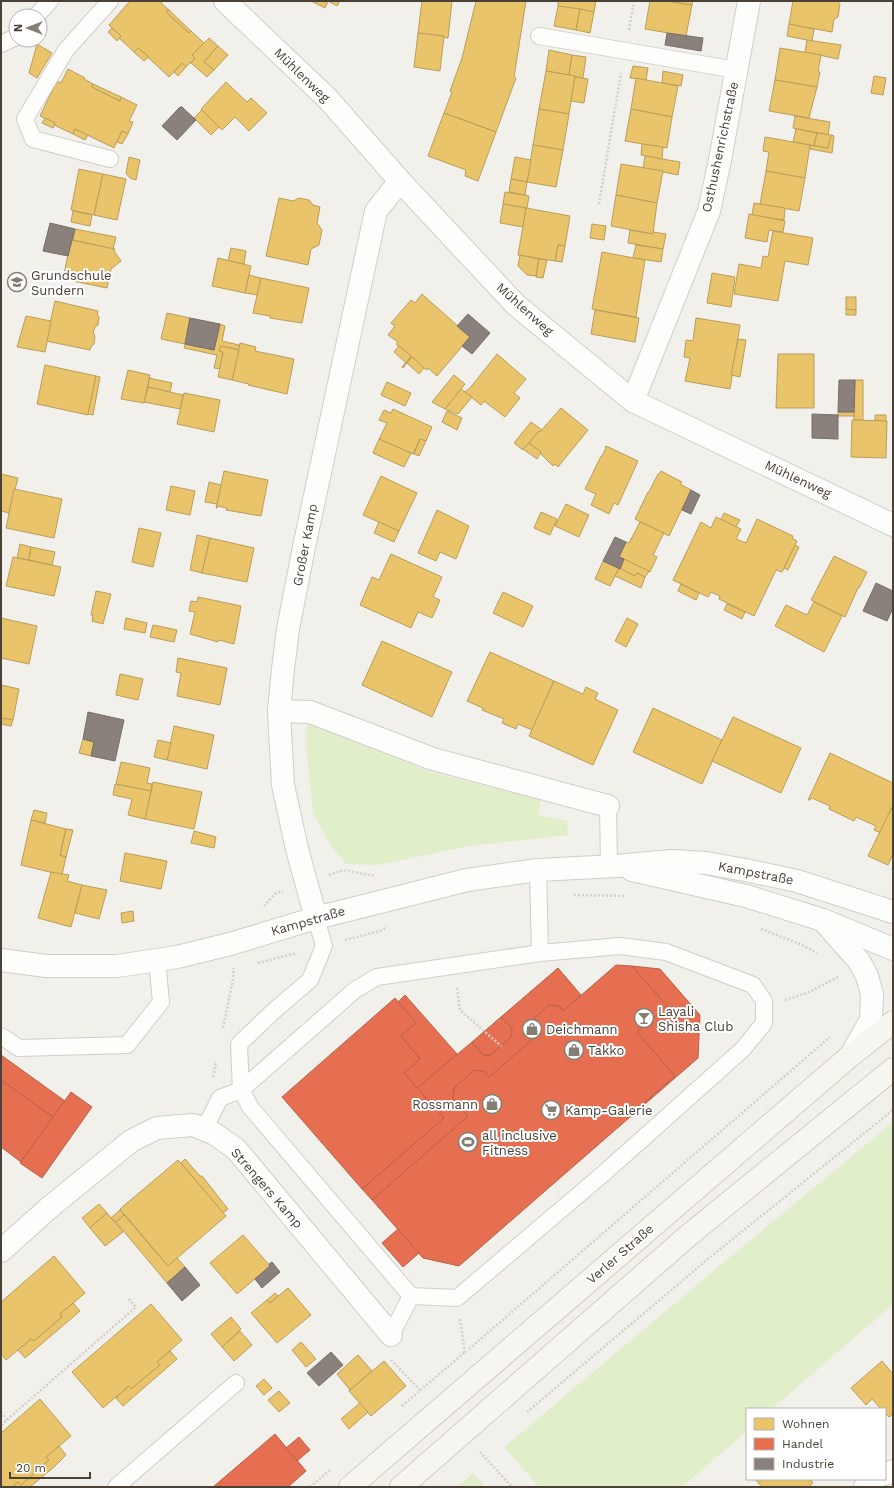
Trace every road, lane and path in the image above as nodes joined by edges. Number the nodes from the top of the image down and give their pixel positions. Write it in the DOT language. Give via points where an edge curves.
graph roads {
  1 [pos="110,1"];
  2 [pos="225,1"];
  3 [pos="634,1"];
  4 [pos="749,1"];
  5 [pos="539,36"];
  6 [pos="625,51"];
  7 [pos="736,70"];
  8 [pos="110,159"];
  9 [pos="400,181"];
  10 [pos="599,204"];
  11 [pos="633,401"];
  12 [pos="893,525"];
  13 [pos="279,711"];
  14 [pos="608,806"];
  15 [pos="612,866"];
  16 [pos="538,870"];
  17 [pos="287,889"];
  18 [pos="538,894"];
  19 [pos="633,896"];
  20 [pos="260,911"];
  21 [pos="893,912"];
  22 [pos="316,918"];
  23 [pos="823,920"];
  24 [pos="389,925"];
  25 [pos="759,928"];
  26 [pos="324,946"];
  27 [pos="893,949"];
  28 [pos="540,953"];
  29 [pos="823,956"];
  30 [pos="1,960"];
  31 [pos="156,960"];
  32 [pos="254,964"];
  33 [pos="453,965"];
  34 [pos="233,966"];
  35 [pos="240,966"];
  36 [pos="837,973"];
  37 [pos="838,977"];
  38 [pos="841,982"];
  39 [pos="764,1001"];
  40 [pos="893,1022"];
  41 [pos="1,1036"];
  42 [pos="502,1046"];
  43 [pos="850,1056"];
  44 [pos="893,1069"];
  45 [pos="241,1090"];
  46 [pos="893,1110"];
  47 [pos="204,1130"];
  48 [pos="1,1251"];
  49 [pos="411,1296"];
  50 [pos="128,1298"];
  51 [pos="457,1298"];
  52 [pos="390,1335"];
  53 [pos="464,1353"];
  54 [pos="236,1383"];
  55 [pos="420,1390"];
  56 [pos="1,1412"];
  57 [pos="522,1416"];
  58 [pos="7,1420"];
  59 [pos="1,1425"];
  60 [pos="475,1457"];
  61 [pos="874,1480"];
  62 [pos="116,1487"];
  63 [pos="350,1487"];
  64 [pos="401,1487"];
  65 [pos="512,1487"];
  66 [pos="865,1487"];
  1 -- 8 [label="lane" via="66,50 25,119 33,139"];
  2 -- 9 [label="street, Mühlenweg" via="328,99"];
  3 -- 6 [label="path"];
  4 -- 7 [label="street, Osthushenrichstraße"];
  5 -- 6 [label="lane"];
  6 -- 7 [label="lane"];
  6 -- 10 [label="path"];
  7 -- 11 [label="street, Osthushenrichstraße" via="709,211"];
  9 -- 11 [label="street, Mühlenweg" via="516,305"];
  9 -- 13 [label="street, Großer Kamp" via="376,211 288,629"];
  11 -- 12 [label="street, Mühlenweg"];
  13 -- 14 [label="street" via="310,712 433,759"];
  13 -- 22 [label="street, Großer Kamp" via="283,785 297,850"];
  14 -- 15 [label="lane"];
  15 -- 16 [label="street, Kampstraße"];
  15 -- 21 [label="street, Kampstraße" via="671,861 706,863 797,881"];
  15 -- 23 [label="street, Kampstraße" via="746,896"];
  16 -- 18 [label="lane"];
  16 -- 22 [label="street, Kampstraße" via="467,880"];
  17 -- 20 [label="path" via="276,893"];
  18 -- 19 [label="path"];
  18 -- 28 [label="lane"];
  22 -- 26 [label="lane"];
  22 -- 31 [label="street, Kampstraße" via="230,944"];
  23 -- 27 [label="street, Kampstraße"];
  23 -- 43 [label="street" via="859,961 872,994 871,1020"];
  24 -- 26 [label="path" via="383,930"];
  25 -- 29 [label="path"];
  26 -- 32 [label="path"];
  26 -- 45 [label="lane" via="310,980 238,1044"];
  28 -- 33 [label="lane"];
  28 -- 39 [label="lane" via="620,946 666,952 753,985"];
  30 -- 31 [label="street, Kampstraße" via="46,966 117,966"];
  31 -- 41 [label="lane" via="161,1002 127,1045 19,1048"];
  33 -- 42 [label="path" via="460,1010"];
  33 -- 45 [label="lane" via="377,977 355,990"];
  34 -- 35 [label="path"];
  36 -- 37 [label="path"];
  37 -- 38 [label="path"];
  37 -- 39 [label="path" via="807,993 785,1000"];
  39 -- 51 [label="lane" via="764,1023 743,1048 603,1174"];
  40 -- 43 [label="main road, Verler Straße"];
  43 -- 63 [label="main road, Verler Straße"];
  44 -- 64 [label="main road" via="689,1235"];
  45 -- 47 [label="lane" via="220,1098"];
  45 -- 49 [label="lane" via="251,1108"];
  46 -- 57 [label="path" via="708,1259"];
  47 -- 48 [label="street, Strengers Kamp" via="193,1125 157,1128 131,1141"];
  47 -- 52 [label="street, Strengers Kamp" via="213,1133 236,1149"];
  49 -- 51 [label="lane"];
  49 -- 52 [label="lane"];
  50 -- 58 [label="path" via="136,1307"];
  51 -- 53 [label="path"];
  52 -- 55 [label="path" via="382,1351"];
  54 -- 62 [label="lane"];
  56 -- 58 [label="path"];
  58 -- 59 [label="path"];
  60 -- 65 [label="path" via="481,1452"];
  61 -- 66 [label="street"];
}
